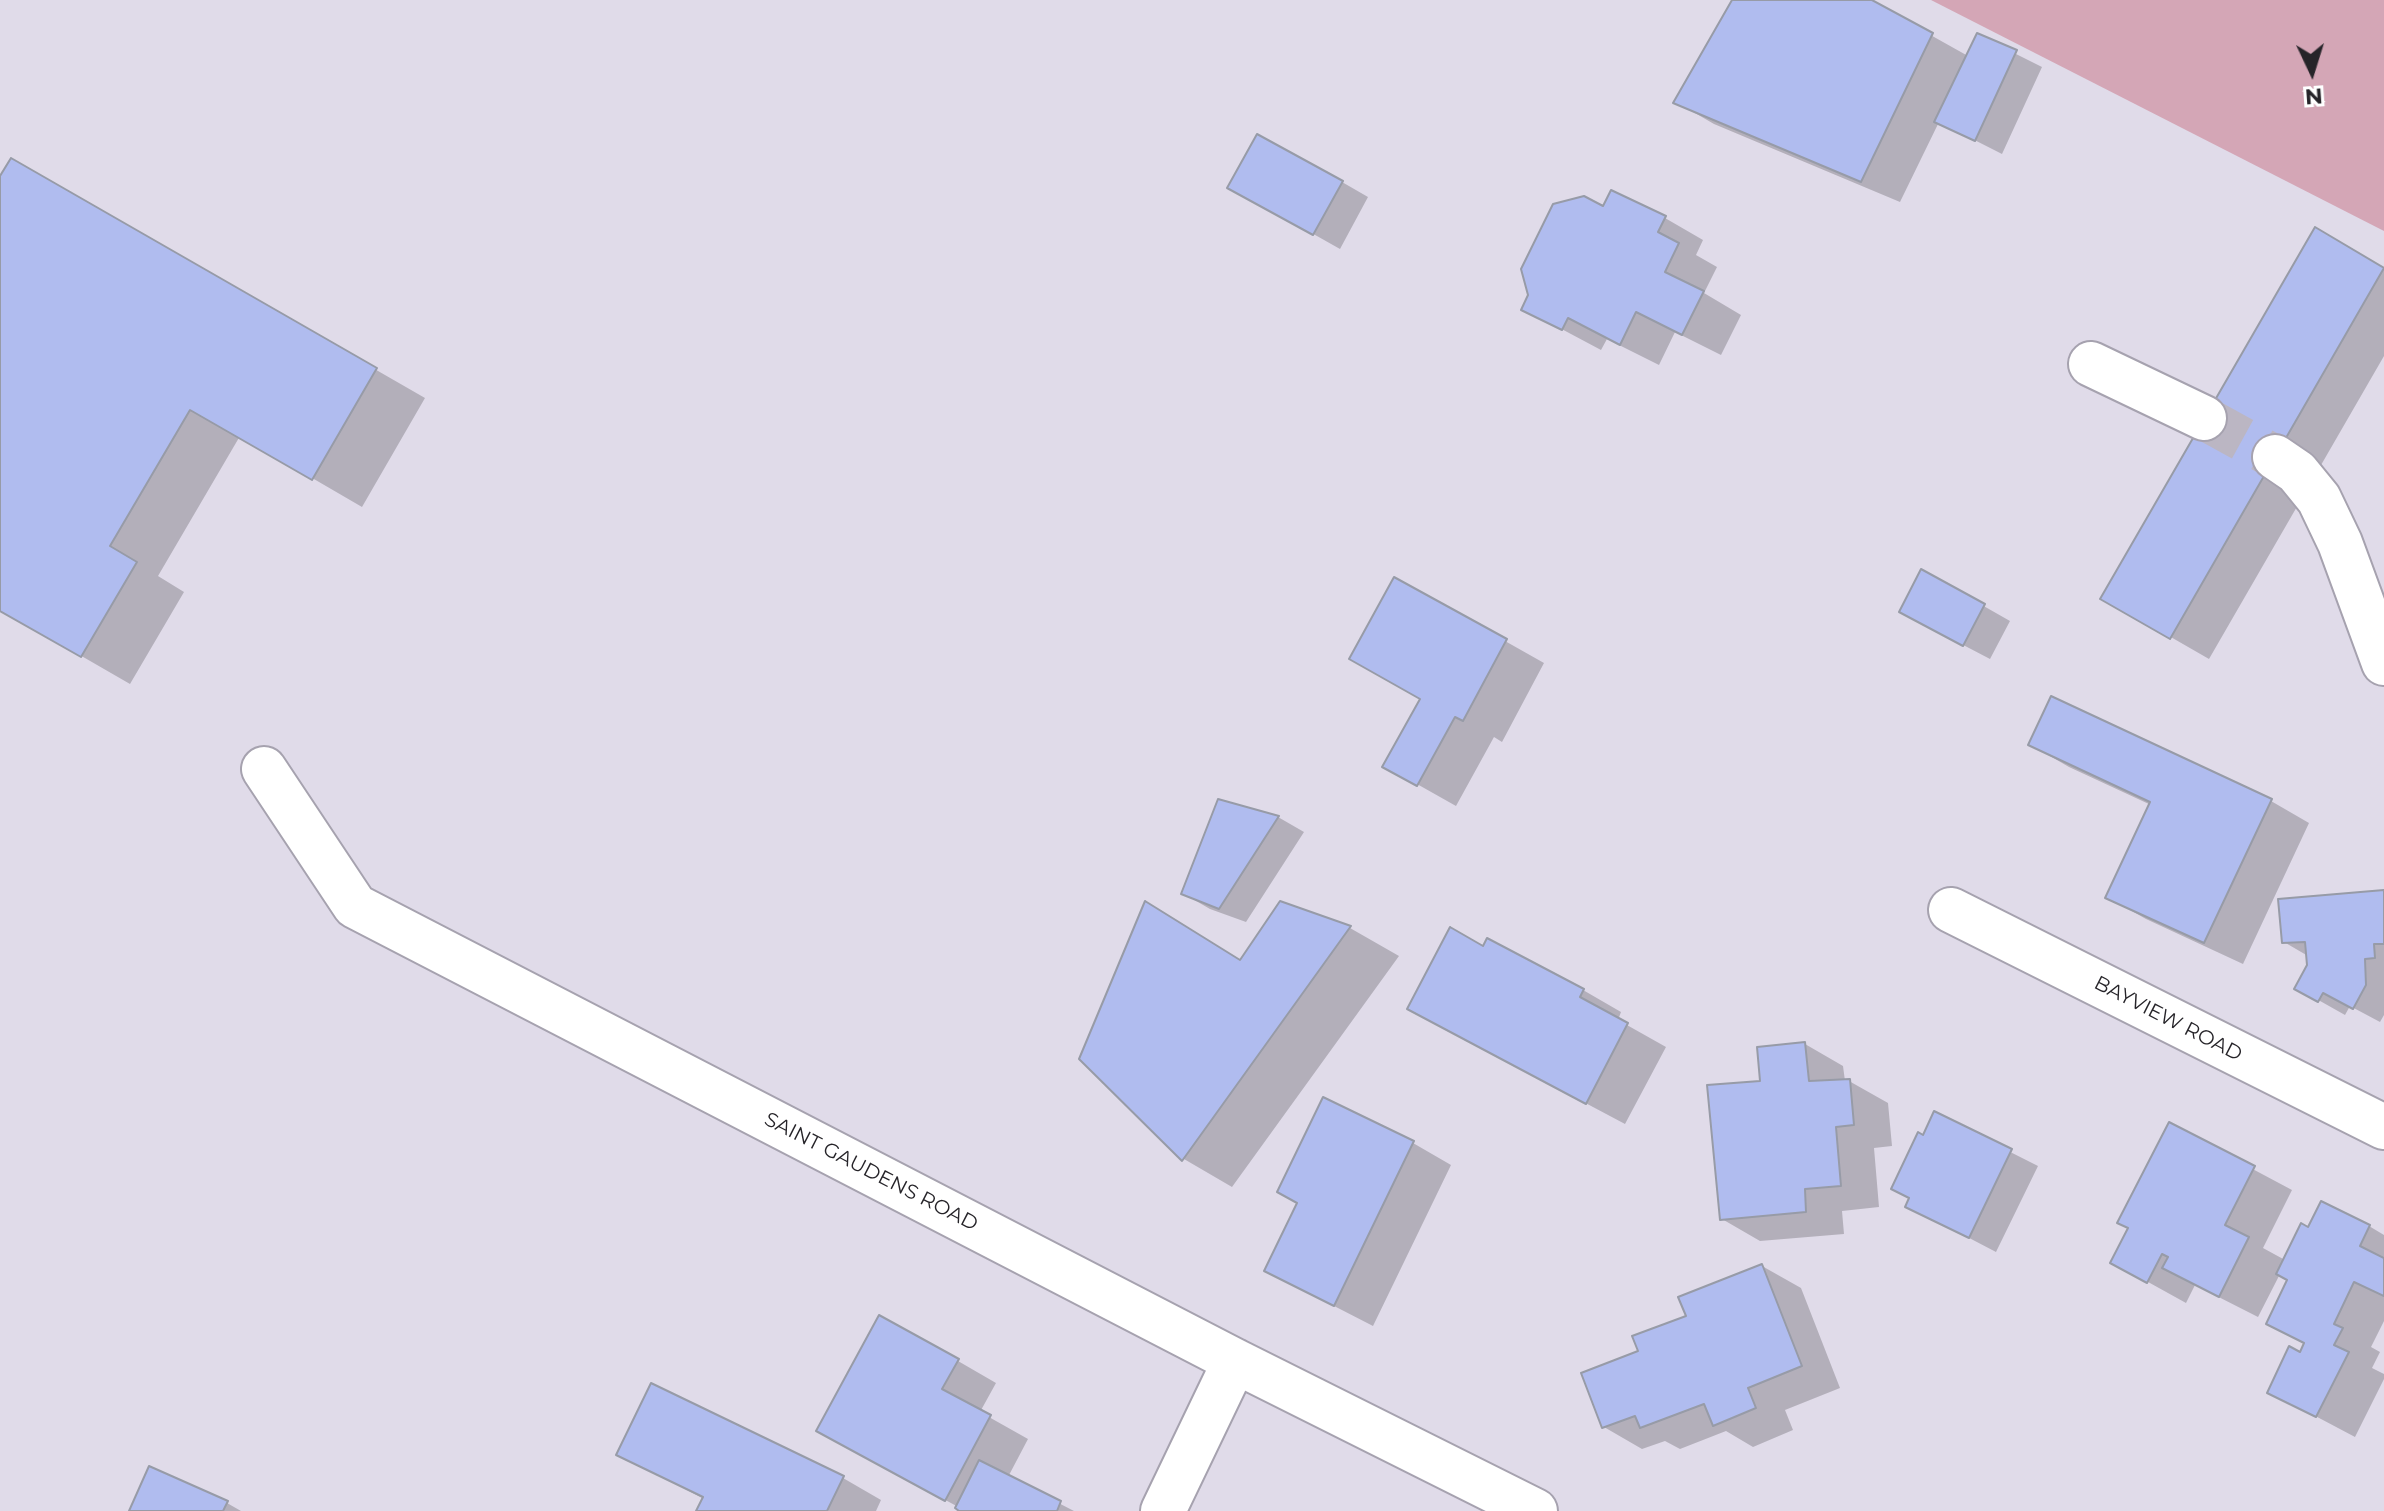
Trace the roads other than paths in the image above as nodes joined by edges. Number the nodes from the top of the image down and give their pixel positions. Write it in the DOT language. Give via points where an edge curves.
graph roads {
  1 [pos="2091,364"];
  2 [pos="2204,418"];
  3 [pos="2275,457"];
  4 [pos="2384,663"];
  5 [pos="264,769"];
  6 [pos="1951,910"];
  7 [pos="2384,1127"];
  8 [pos="1235,1361"];
  9 [pos="1163,1511"];
  10 [pos="1535,1511"];
  1 -- 2 [label="street"];
  3 -- 4 [label="street" via="2297,472 2319,499"];
  5 -- 8 [label="street, SAINT GAUDENS ROAD" via="355,906"];
  6 -- 7 [label="street, BAYVIEW ROAD"];
  8 -- 9 [label="street"];
  8 -- 10 [label="street, SAINT GAUDENS ROAD"];
}
